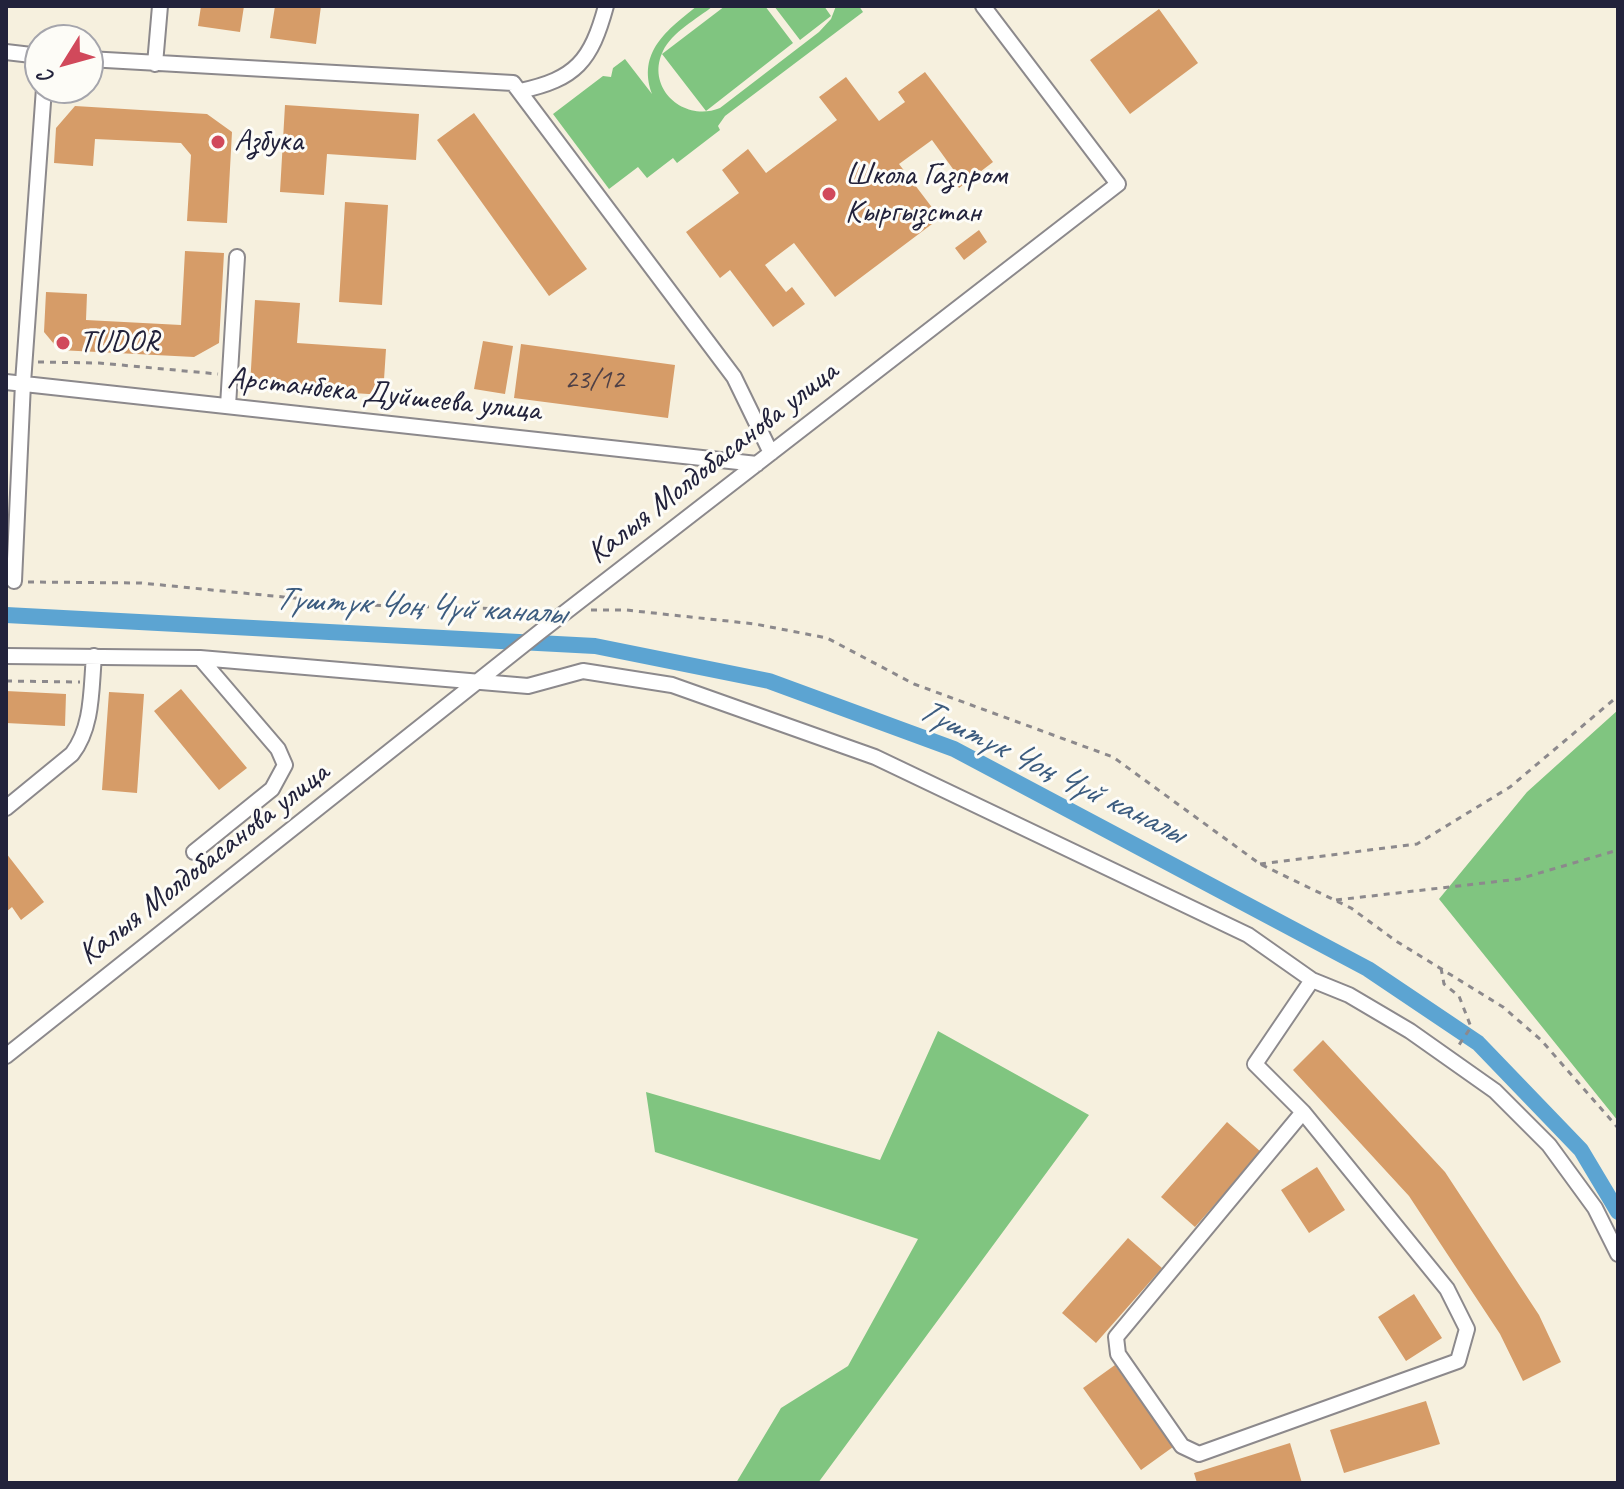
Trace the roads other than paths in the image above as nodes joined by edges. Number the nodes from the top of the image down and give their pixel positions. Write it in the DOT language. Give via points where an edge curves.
graph roads {
  1 [pos="160,6"];
  2 [pos="606,6"];
  3 [pos="983,6"];
  4 [pos="104,60"];
  5 [pos="155,64"];
  6 [pos="520,91"];
  7 [pos="43,104"];
  8 [pos="237,257"];
  9 [pos="6,382"];
  10 [pos="23,383"];
  11 [pos="228,406"];
  12 [pos="771,453"];
  13 [pos="757,464"];
  14 [pos="14,581"];
  15 [pos="6,656"];
  16 [pos="94,656"];
  17 [pos="200,658"];
  18 [pos="480,681"];
  19 [pos="6,808"];
  20 [pos="194,852"];
  21 [pos="1312,980"];
  22 [pos="6,1056"];
  23 [pos="1303,1112"];
  24 [pos="1618,1254"];
  1 -- 5 [label="street"];
  2 -- 6 [label="street" via="598,34 577,70 555,83"];
  3 -- 12 [label="street, Калыя Молдобасанова улица" via="1118,184"];
  4 -- 5 [label="street"];
  5 -- 6 [label="street" via="513,83"];
  6 -- 12 [label="street" via="734,377"];
  7 -- 10 [label="street"];
  8 -- 11 [label="street"];
  9 -- 10 [label="street, Арстанбека Дуйшеева улица"];
  10 -- 11 [label="street, Арстанбека Дуйшеева улица"];
  10 -- 14 [label="street"];
  11 -- 13 [label="street, Арстанбека Дуйшеева улица"];
  12 -- 13 [label="street, Калыя Молдобасанова улица"];
  13 -- 18 [label="street, Калыя Молдобасанова улица"];
  15 -- 16 [label="street"];
  16 -- 17 [label="street"];
  16 -- 19 [label="street" via="80,743"];
  17 -- 18 [label="street"];
  17 -- 20 [label="street" via="278,749 285,765 272,789"];
  18 -- 21 [label="street" via="528,686 583,671 672,685 740,707 950,791 1248,935"];
  18 -- 22 [label="street, Калыя Молдобасанова улица"];
  21 -- 23 [label="street" via="1255,1064"];
  21 -- 24 [label="street" via="1410,1031 1518,1112 1574,1176"];
  23 -- 23 [label="street" via="1116,1337 1118,1354 1182,1446 1199,1454 1458,1361 1467,1329 1447,1289"];
}
